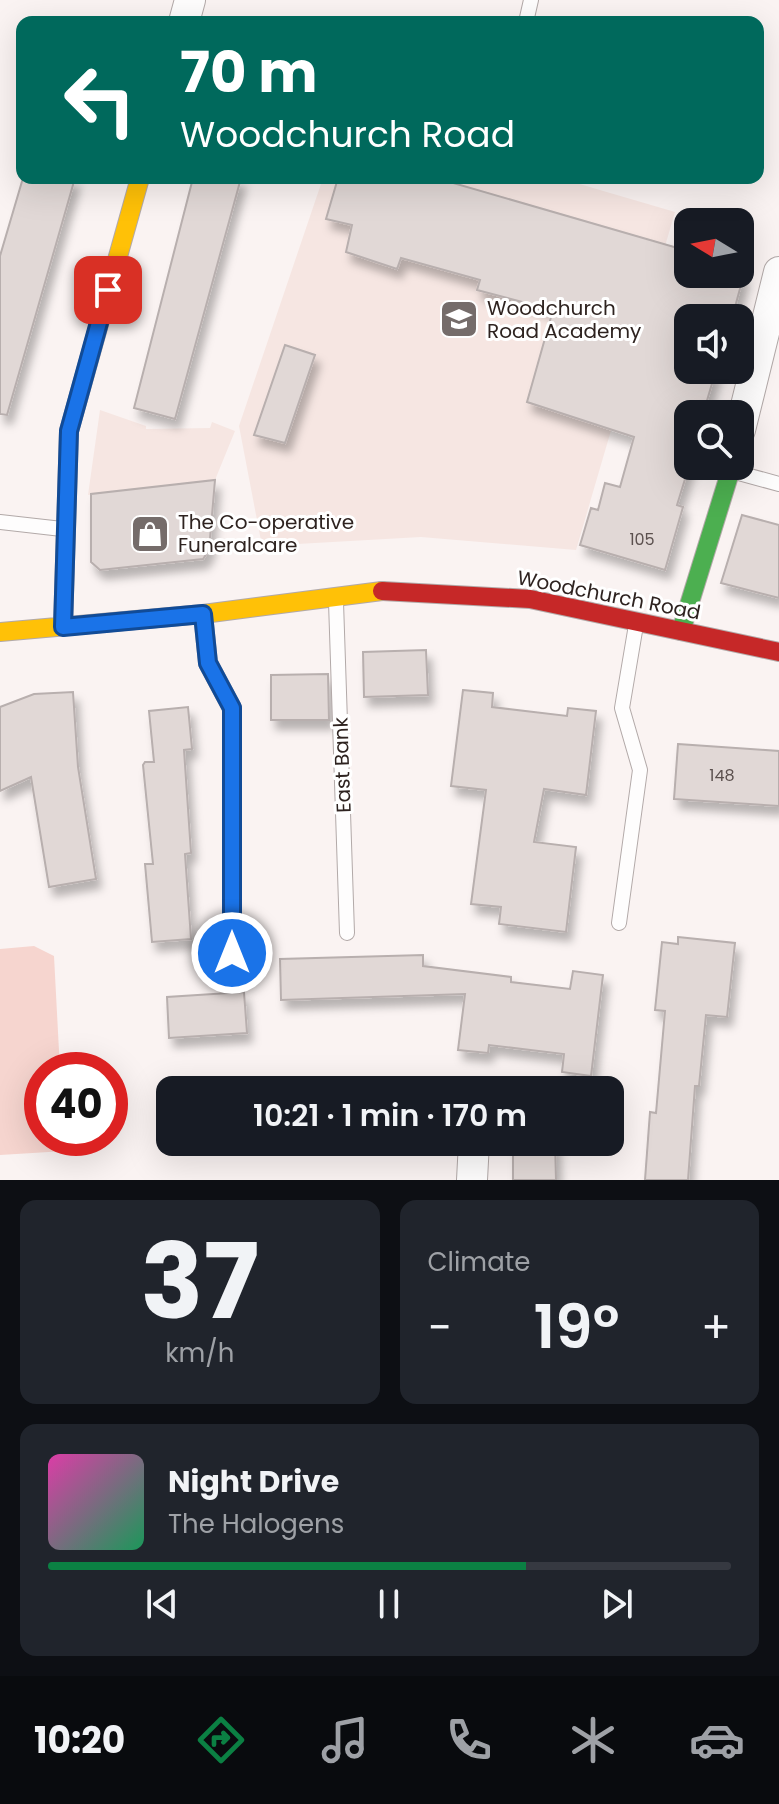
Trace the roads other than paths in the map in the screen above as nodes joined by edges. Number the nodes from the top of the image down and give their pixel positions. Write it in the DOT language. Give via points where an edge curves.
graph roads {
  1 [pos="138,184"];
  2 [pos="779,272"];
  3 [pos="768,361"];
  4 [pos="752,400"];
  5 [pos="754,476"];
  6 [pos="727,480"];
  7 [pos="779,484"];
  8 [pos="0,522"];
  9 [pos="66,529"];
  10 [pos="336,597"];
  11 [pos="203,614"];
  12 [pos="637,622"];
  13 [pos="63,627"];
  14 [pos="681,631"];
  15 [pos="0,632"];
  16 [pos="779,652"];
  17 [pos="619,923"];
  18 [pos="347,933"];
  19 [pos="232,953"];
  20 [pos="473,1156"];
  21 [pos="472,1180"];
  1 -- 9 [label="street" via="69,431"];
  2 -- 3 [label="street"];
  3 -- 4 [label="street"];
  5 -- 7 [label="lane"];
  6 -- 14 [label="street"];
  8 -- 9 [label="lane"];
  9 -- 13 [label="street"];
  10 -- 11 [label="street, Woodchurch Road"];
  10 -- 12 [label="street, Woodchurch Road" via="390,590 530,599"];
  10 -- 18 [label="lane, East Bank"];
  11 -- 13 [label="street, Woodchurch Road"];
  11 -- 19 [label="street" via="208,663 232,708"];
  12 -- 14 [label="street, Woodchurch Road"];
  12 -- 17 [label="lane" via="622,708 640,770"];
  13 -- 15 [label="street, Woodchurch Road"];
  14 -- 16 [label="street, Woodchurch Road"];
  20 -- 21 [label="street"];
}
